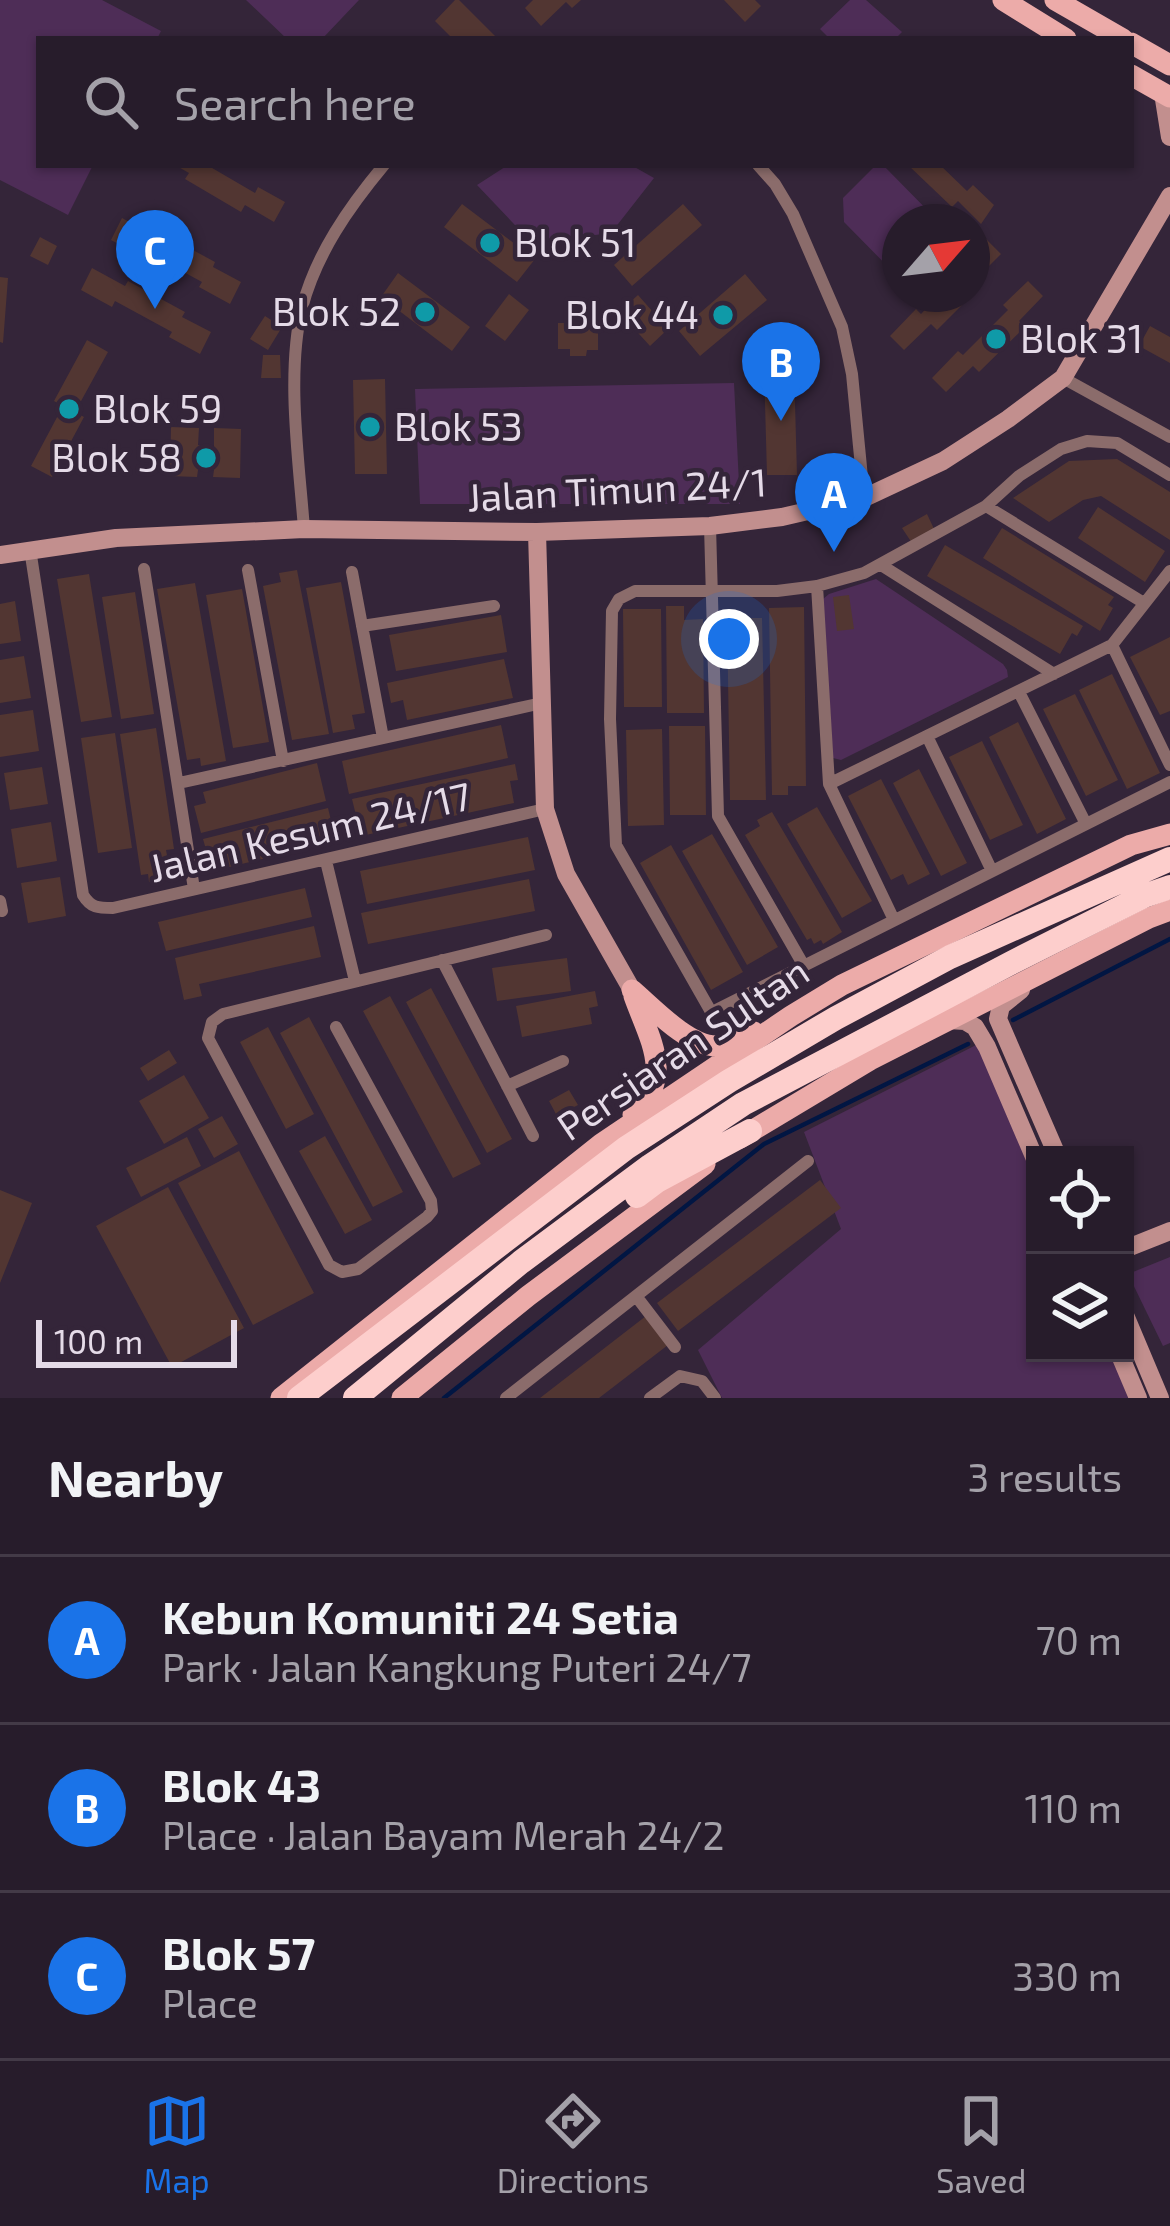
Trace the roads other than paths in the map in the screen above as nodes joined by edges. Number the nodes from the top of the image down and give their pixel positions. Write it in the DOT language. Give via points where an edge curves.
graph roads {
  1 [pos="1004,0"];
  2 [pos="1055,0"];
  3 [pos="1061,36"];
  4 [pos="1118,36"];
  5 [pos="1134,45"];
  6 [pos="1170,64"];
  7 [pos="1134,77"];
  8 [pos="1166,95"];
  9 [pos="1170,136"];
  10 [pos="382,168"];
  11 [pos="761,168"];
  12 [pos="1170,196"];
  13 [pos="1063,377"];
  14 [pos="1170,437"];
  15 [pos="1170,475"];
  16 [pos="864,497"];
  17 [pos="986,506"];
  18 [pos="710,526"];
  19 [pos="304,529"];
  20 [pos="537,532"];
  21 [pos="30,548"];
  22 [pos="0,555"];
  23 [pos="881,565"];
  24 [pos="144,569"];
  25 [pos="248,570"];
  26 [pos="1170,571"];
  27 [pos="352,572"];
  28 [pos="817,586"];
  29 [pos="712,593"];
  30 [pos="1144,604"];
  31 [pos="494,606"];
  32 [pos="362,626"];
  33 [pos="1112,646"];
  34 [pos="1054,674"];
  35 [pos="1018,692"];
  36 [pos="542,704"];
  37 [pos="927,736"];
  38 [pos="383,739"];
  39 [pos="283,760"];
  40 [pos="1170,764"];
  41 [pos="1170,782"];
  42 [pos="179,783"];
  43 [pos="829,784"];
  44 [pos="545,809"];
  45 [pos="1086,824"];
  46 [pos="1170,837"];
  47 [pos="1170,860"];
  48 [pos="326,861"];
  49 [pos="992,871"];
  50 [pos="1170,887"];
  51 [pos="194,889"];
  52 [pos="0,901"];
  53 [pos="1170,910"];
  54 [pos="2,911"];
  55 [pos="894,920"];
  56 [pos="546,935"];
  57 [pos="950,957"];
  58 [pos="442,960"];
  59 [pos="1060,963"];
  60 [pos="804,966"];
  61 [pos="355,981"];
  62 [pos="632,990"];
  63 [pos="791,1016"];
  64 [pos="948,1020"];
  65 [pos="336,1027"];
  66 [pos="563,1061"];
  67 [pos="507,1086"];
  68 [pos="750,1131"];
  69 [pos="533,1136"];
  70 [pos="601,1144"];
  71 [pos="1029,1146"];
  72 [pos="1053,1146"];
  73 [pos="808,1161"];
  74 [pos="1170,1231"];
  75 [pos="1134,1245"];
  76 [pos="636,1295"];
  77 [pos="1134,1336"];
  78 [pos="432,1337"];
  79 [pos="675,1347"];
  80 [pos="1123,1362"];
  81 [pos="281,1398"];
  82 [pos="299,1398"];
  83 [pos="355,1398"];
  84 [pos="402,1398"];
  85 [pos="506,1398"];
  86 [pos="650,1398"];
  87 [pos="715,1398"];
  88 [pos="1138,1398"];
  89 [pos="1160,1398"];
  1 -- 3 [label="main road"];
  2 -- 4 [label="main road"];
  5 -- 6 [label="main road"];
  7 -- 8 [label="main road"];
  8 -- 9 [label="street"];
  10 -- 19 [label="street" via="346,213 302,311 294,389"];
  11 -- 16 [label="street" via="793,214 842,327"];
  12 -- 13 [label="street, Jalan Timun 24/1"];
  13 -- 14 [label="street"];
  13 -- 16 [label="street, Jalan Timun 24/1" via="943,461"];
  15 -- 17 [label="street" via="1117,443 1087,441 1018,476"];
  16 -- 18 [label="street, Jalan Timun 24/1"];
  17 -- 23 [label="street"];
  17 -- 30 [label="street"];
  18 -- 20 [label="street, Jalan Timun 24/1"];
  18 -- 29 [label="street"];
  19 -- 20 [label="street, Jalan Timun 24/1"];
  19 -- 21 [label="street, Jalan Timun 24/1"];
  20 -- 36 [label="street"];
  21 -- 22 [label="street, Jalan Timun 24/1"];
  21 -- 51 [label="street, Jalan Kesum 24/17" via="83,895 97,909"];
  23 -- 28 [label="street"];
  23 -- 34 [label="street"];
  24 -- 42 [label="street"];
  25 -- 39 [label="street"];
  26 -- 30 [label="street"];
  27 -- 32 [label="street"];
  28 -- 29 [label="street"];
  28 -- 43 [label="street"];
  29 -- 60 [label="street" via="718,817"];
  29 -- 60 [label="street" via="635,591 612,611 618,852 710,1010"];
  30 -- 33 [label="street"];
  31 -- 32 [label="street"];
  32 -- 38 [label="street"];
  33 -- 34 [label="street"];
  33 -- 40 [label="street"];
  34 -- 35 [label="street"];
  35 -- 37 [label="street"];
  35 -- 45 [label="street"];
  36 -- 38 [label="street"];
  36 -- 44 [label="street"];
  37 -- 43 [label="street"];
  37 -- 49 [label="street"];
  38 -- 39 [label="street"];
  39 -- 42 [label="street"];
  41 -- 45 [label="street"];
  42 -- 51 [label="street"];
  43 -- 55 [label="street"];
  44 -- 48 [label="street, Jalan Kesum 24/17"];
  44 -- 62 [label="street" via="566,874"];
  45 -- 49 [label="street"];
  46 -- 57 [label="highway"];
  46 -- 63 [label="main road, Persiaran Sultan" via="1131,845"];
  47 -- 57 [label="highway"];
  48 -- 51 [label="street, Jalan Kesum 24/17"];
  48 -- 61 [label="street"];
  49 -- 55 [label="street"];
  50 -- 78 [label="highway" via="743,1104 521,1262"];
  52 -- 54 [label="street"];
  53 -- 59 [label="main road"];
  55 -- 60 [label="street"];
  56 -- 58 [label="street"];
  57 -- 82 [label="highway" via="626,1148"];
  58 -- 61 [label="street"];
  58 -- 67 [label="street"];
  59 -- 64 [label="main road"];
  59 -- 72 [label="street" via="1012,996 998,1019"];
  61 -- 65 [label="street" via="224,1014 208,1037 329,1265 342,1272 358,1269 432,1210"];
  62 -- 63 [label="main road" via="673,1025 718,1047"];
  62 -- 70 [label="main road" via="658,1079 646,1103"];
  63 -- 70 [label="main road, Persiaran Sultan"];
  64 -- 68 [label="main road"];
  64 -- 71 [label="street" via="975,1027"];
  66 -- 67 [label="street"];
  67 -- 69 [label="street"];
  68 -- 78 [label="highway" via="657,1181"];
  68 -- 84 [label="main road"];
  70 -- 81 [label="main road, Persiaran Sultan"];
  73 -- 76 [label="street"];
  74 -- 75 [label="street"];
  76 -- 79 [label="street"];
  76 -- 85 [label="street"];
  77 -- 89 [label="street"];
  78 -- 83 [label="highway"];
  80 -- 88 [label="street"];
  86 -- 87 [label="street" via="680,1376 702,1381"];
}
